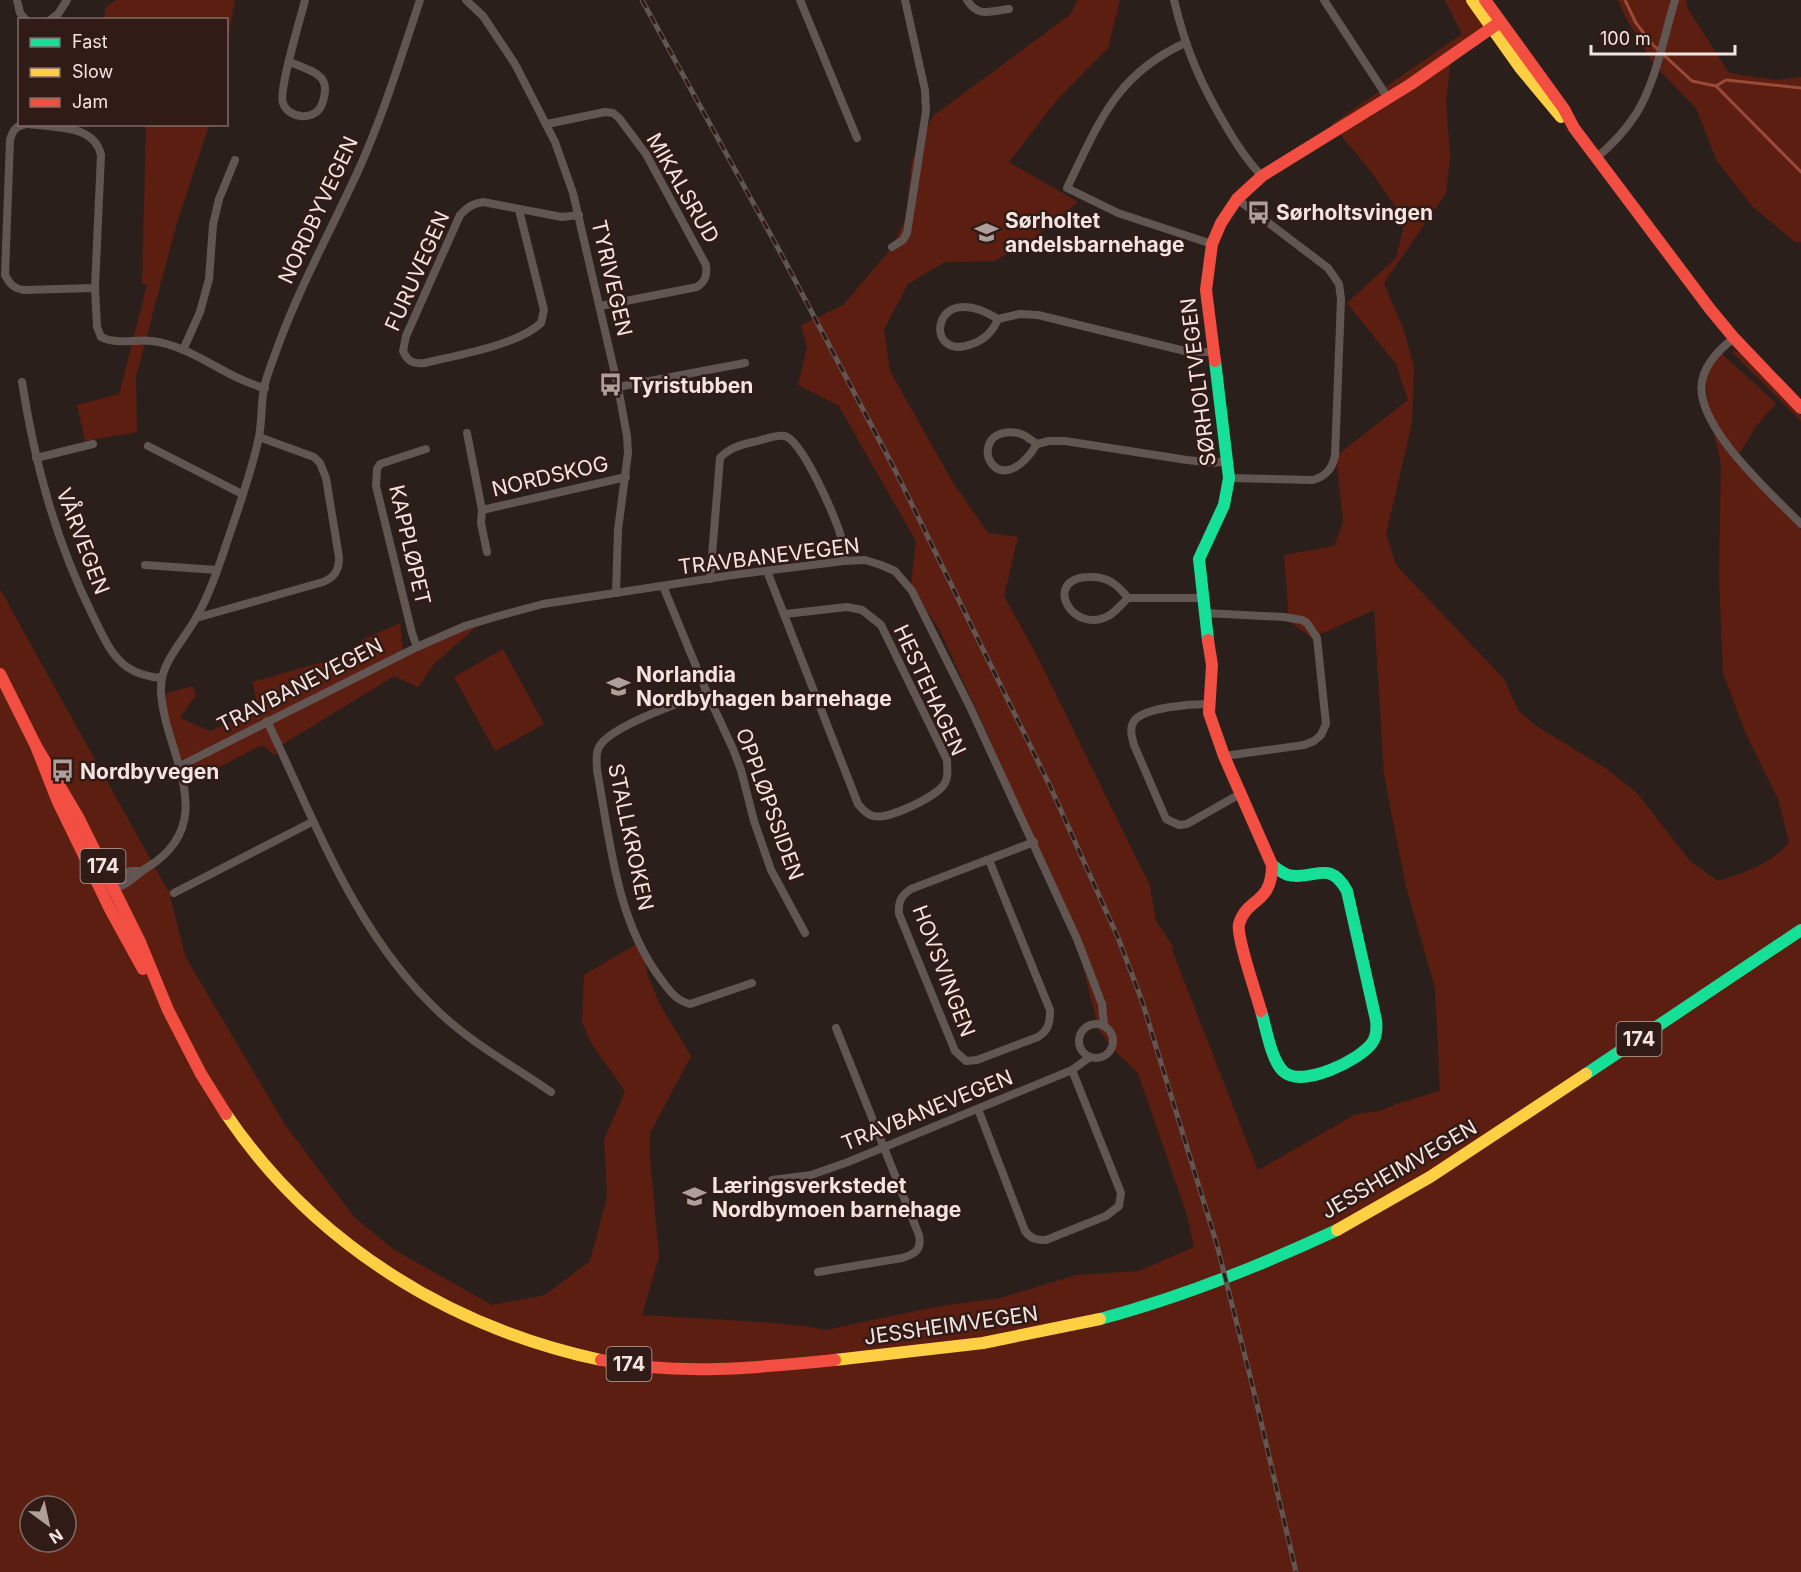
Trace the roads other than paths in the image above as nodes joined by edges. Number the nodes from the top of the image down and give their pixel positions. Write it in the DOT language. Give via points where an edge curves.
graph roads {
  1 [pos="17,0"];
  2 [pos="67,0"];
  3 [pos="305,0"];
  4 [pos="420,0"];
  5 [pos="466,0"];
  6 [pos="800,0"];
  7 [pos="905,0"];
  8 [pos="967,0"];
  9 [pos="1174,0"];
  10 [pos="1324,0"];
  11 [pos="1472,0"];
  12 [pos="1485,0"];
  13 [pos="1675,0"];
  14 [pos="1009,9"];
  15 [pos="24,18"];
  16 [pos="53,18"];
  17 [pos="1495,25"];
  18 [pos="1185,43"];
  19 [pos="290,62"];
  20 [pos="1388,98"];
  21 [pos="547,124"];
  22 [pos="19,126"];
  23 [pos="43,126"];
  24 [pos="857,138"];
  25 [pos="1596,158"];
  26 [pos="235,160"];
  27 [pos="1262,176"];
  28 [pos="1237,199"];
  29 [pos="519,210"];
  30 [pos="579,215"];
  31 [pos="1212,244"];
  32 [pos="892,247"];
  33 [pos="95,288"];
  34 [pos="600,306"];
  35 [pos="998,320"];
  36 [pos="1734,338"];
  37 [pos="183,350"];
  38 [pos="1213,352"];
  39 [pos="745,363"];
  40 [pos="22,382"];
  41 [pos="618,387"];
  42 [pos="265,388"];
  43 [pos="1801,408"];
  44 [pos="467,433"];
  45 [pos="259,436"];
  46 [pos="93,444"];
  47 [pos="1037,444"];
  48 [pos="148,446"];
  49 [pos="426,449"];
  50 [pos="36,458"];
  51 [pos="1226,461"];
  52 [pos="626,477"];
  53 [pos="1229,478"];
  54 [pos="242,494"];
  55 [pos="482,510"];
  56 [pos="1801,524"];
  57 [pos="487,552"];
  58 [pos="844,561"];
  59 [pos="145,565"];
  60 [pos="217,570"];
  61 [pos="767,571"];
  62 [pos="710,579"];
  63 [pos="663,586"];
  64 [pos="616,593"];
  65 [pos="1128,598"];
  66 [pos="1202,598"];
  67 [pos="1204,613"];
  68 [pos="785,614"];
  69 [pos="196,618"];
  70 [pos="417,646"];
  71 [pos="0,674"];
  72 [pos="162,678"];
  73 [pos="707,693"];
  74 [pos="1209,704"];
  75 [pos="267,722"];
  76 [pos="36,746"];
  77 [pos="1224,756"];
  78 [pos="180,766"];
  79 [pos="1240,794"];
  80 [pos="312,822"];
  81 [pos="1034,842"];
  82 [pos="989,860"];
  83 [pos="1272,866"];
  84 [pos="112,884"];
  85 [pos="100,890"];
  86 [pos="174,893"];
  87 [pos="1801,930"];
  88 [pos="805,933"];
  89 [pos="752,983"];
  90 [pos="159,992"];
  91 [pos="1104,1025"];
  92 [pos="836,1028"];
  93 [pos="1090,1057"];
  94 [pos="1072,1070"];
  95 [pos="551,1092"];
  96 [pos="978,1109"];
  97 [pos="885,1147"];
  98 [pos="772,1180"];
  99 [pos="818,1272"];
  1 -- 15 [label="street"];
  2 -- 16 [label="street"];
  3 -- 19 [label="street"];
  4 -- 42 [label="street, NORDBYVEGEN" via="359,168 290,313"];
  5 -- 21 [label="street, TYRIVEGEN" via="477,8 503,44"];
  6 -- 24 [label="street"];
  7 -- 32 [label="street" via="926,111 907,233"];
  8 -- 14 [label="street" via="972,9 980,12"];
  9 -- 18 [label="street"];
  10 -- 20 [label="street"];
  11 -- 17 [label="main road"];
  12 -- 17 [label="main road"];
  13 -- 25 [label="street" via="1637,111 1621,135"];
  17 -- 20 [label="main road, SØRHOLTVEGEN"];
  17 -- 25 [label="main road" via="1564,109"];
  18 -- 27 [label="street" via="1212,105"];
  18 -- 31 [label="street" via="1148,64 1125,83 1067,188 1118,213"];
  19 -- 19 [label="street" via="282,93 284,106 299,116 316,114 324,99 324,80"];
  20 -- 27 [label="main road, SØRHOLTVEGEN"];
  21 -- 30 [label="street, TYRIVEGEN"];
  21 -- 34 [label="street, MIKALSRUD" via="605,112 619,118 663,182 706,265 705,279 697,286"];
  22 -- 33 [label="street" via="10,140 5,275 15,288 23,290"];
  23 -- 33 [label="street" via="82,131 99,147"];
  25 -- 36 [label="main road"];
  26 -- 37 [label="street" via="213,225 209,279 200,312"];
  27 -- 28 [label="main road, SØRHOLTVEGEN"];
  28 -- 31 [label="main road, SØRHOLTVEGEN"];
  28 -- 53 [label="street" via="1328,268 1340,285 1341,299 1335,456 1331,469 1313,480"];
  29 -- 29 [label="street, FURUVEGEN" via="483,202 473,204 460,215 406,336 403,351 410,362 425,363 510,340 541,324 544,310"];
  29 -- 30 [label="street, FURUVEGEN" via="562,217"];
  30 -- 34 [label="street, TYRIVEGEN"];
  31 -- 38 [label="main road, SØRHOLTVEGEN" via="1206,290"];
  33 -- 37 [label="street" via="101,337 117,342 153,341"];
  34 -- 41 [label="street, TYRIVEGEN"];
  35 -- 35 [label="street" via="974,307 960,308 941,319 939,330 954,347 969,346 982,340"];
  35 -- 38 [label="street" via="1020,314 1038,315 1189,352"];
  36 -- 43 [label="main road"];
  36 -- 56 [label="street" via="1710,361 1702,378 1706,409 1729,448"];
  37 -- 42 [label="street" via="249,384"];
  38 -- 51 [label="main road, SØRHOLTVEGEN"];
  39 -- 41 [label="street"];
  40 -- 50 [label="street, VÅRVEGEN"];
  41 -- 52 [label="street, TYRIVEGEN" via="627,436"];
  42 -- 45 [label="street, NORDBYVEGEN"];
  44 -- 55 [label="street, NORDSKOG"];
  45 -- 54 [label="street, NORDBYVEGEN"];
  45 -- 69 [label="street" via="314,457 320,463 326,478 339,567 331,579 323,582"];
  46 -- 50 [label="street"];
  47 -- 47 [label="street" via="1020,433 999,434 987,447 988,457 1003,471 1013,470"];
  47 -- 51 [label="street" via="1065,441 1187,460"];
  48 -- 54 [label="street"];
  49 -- 70 [label="street, KAPPLØPET" via="380,464 376,486"];
  50 -- 72 [label="street, VÅRVEGEN" via="68,562 104,640 127,667 142,675"];
  51 -- 53 [label="main road, SØRHOLTVEGEN"];
  52 -- 55 [label="street, NORDSKOG"];
  52 -- 64 [label="street, TYRIVEGEN" via="618,530"];
  53 -- 66 [label="main road, SØRHOLTVEGEN" via="1224,505 1199,559"];
  54 -- 60 [label="street, NORDBYVEGEN"];
  55 -- 57 [label="street, NORDSKOG"];
  58 -- 61 [label="street, TRAVBANEVEGEN"];
  58 -- 62 [label="street" via="830,506 811,470 796,445 785,436 778,436 735,447 720,458"];
  58 -- 81 [label="street, TRAVBANEVEGEN" via="865,560 881,565 895,572 912,591"];
  59 -- 60 [label="street"];
  60 -- 69 [label="street, NORDBYVEGEN"];
  61 -- 62 [label="street, TRAVBANEVEGEN"];
  61 -- 68 [label="street, HESTEHAGEN"];
  62 -- 63 [label="street, TRAVBANEVEGEN"];
  63 -- 64 [label="street, TRAVBANEVEGEN"];
  63 -- 73 [label="street, OPPLØPSSIDEN"];
  64 -- 70 [label="street, TRAVBANEVEGEN" via="515,611"];
  65 -- 65 [label="street" via="1111,580 1096,577 1072,581 1064,598 1068,609 1076,615 1097,619 1109,616"];
  65 -- 66 [label="street"];
  66 -- 67 [label="main road, SØRHOLTVEGEN"];
  67 -- 74 [label="main road, SØRHOLTVEGEN" via="1212,665"];
  67 -- 77 [label="street" via="1302,620 1313,631 1318,647 1326,724 1322,735 1297,747"];
  68 -- 68 [label="street, HESTEHAGEN" via="864,811 872,816 887,815 938,792 946,780 947,760 881,625 862,610 847,607"];
  69 -- 72 [label="street, NORDBYVEGEN" via="181,638"];
  70 -- 75 [label="street, TRAVBANEVEGEN"];
  71 -- 76 [label="main road, JESSHEIMVEGEN / 174"];
  72 -- 78 [label="street, NORDBYVEGEN" via="164,713"];
  73 -- 88 [label="street, OPPLØPSSIDEN" via="741,770 771,870"];
  73 -- 89 [label="street, STALLKROKEN" via="651,715 604,740 598,747 597,770 619,888 630,924 653,969 671,993 690,1004"];
  74 -- 77 [label="main road, SØRHOLTVEGEN" via="1211,725"];
  74 -- 79 [label="street" via="1190,704 1141,715 1132,727 1134,745 1166,819 1173,823 1187,824"];
  75 -- 78 [label="street, TRAVBANEVEGEN"];
  75 -- 80 [label="street"];
  76 -- 84 [label="main road, JESSHEIMVEGEN / 174" via="58,779"];
  76 -- 85 [label="main road, JESSHEIMVEGEN / 174" via="51,789"];
  77 -- 79 [label="main road, SØRHOLTVEGEN"];
  78 -- 84 [label="street, NORDBYVEGEN" via="186,808 183,827 170,850 129,882"];
  79 -- 83 [label="main road, SØRHOLTVEGEN"];
  80 -- 86 [label="street"];
  80 -- 95 [label="street" via="367,923 422,994 462,1032"];
  81 -- 82 [label="street, HOVSVINGEN"];
  81 -- 91 [label="street, TRAVBANEVEGEN" via="1102,1004"];
  82 -- 82 [label="street, HOVSVINGEN" via="911,889 898,904 955,1051 966,1061 1038,1036 1045,1032 1050,1018"];
  83 -- 83 [label="main road" via="1268,890 1242,915 1239,935 1276,1060 1287,1075 1307,1077 1369,1047 1375,1038 1376,1020 1342,880 1324,871 1290,876"];
  84 -- 85 [label="street, NORDBYVEGEN"];
  84 -- 90 [label="main road, JESSHEIMVEGEN / 174"];
  85 -- 90 [label="main road, JESSHEIMVEGEN / 174"];
  87 -- 90 [label="main road, JESSHEIMVEGEN / 174" via="1395,1199 1244,1270 1128,1310 1018,1337 741,1369 667,1369 550,1348 465,1317 383,1272 316,1218 258,1157 201,1075"];
  91 -- 93 [label="street" via="1113,1035 1112,1048 1103,1057"];
  91 -- 93 [label="street" via="1096,1023 1082,1030 1080,1046"];
  92 -- 97 [label="street"];
  93 -- 94 [label="street, TRAVBANEVEGEN"];
  94 -- 96 [label="street, TRAVBANEVEGEN"];
  94 -- 96 [label="street" via="1121,1193 1119,1206 1106,1216 1046,1240 1030,1237"];
  96 -- 97 [label="street, TRAVBANEVEGEN"];
  97 -- 98 [label="street, TRAVBANEVEGEN" via="811,1175"];
  97 -- 99 [label="street" via="919,1235 918,1250 902,1258"];
}
